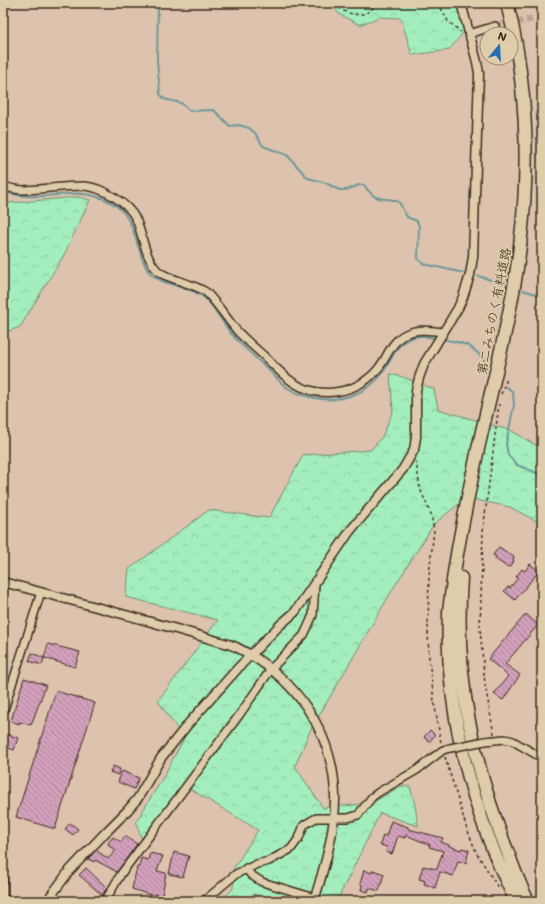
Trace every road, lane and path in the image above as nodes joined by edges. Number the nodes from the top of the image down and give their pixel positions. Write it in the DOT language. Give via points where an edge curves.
graph roads {
  1 [pos="334,3"];
  2 [pos="378,3"];
  3 [pos="438,3"];
  4 [pos="460,3"];
  5 [pos="507,3"];
  6 [pos="479,33"];
  7 [pos="470,37"];
  8 [pos="3,186"];
  9 [pos="442,333"];
  10 [pos="507,379"];
  11 [pos="501,397"];
  12 [pos="499,404"];
  13 [pos="472,479"];
  14 [pos="3,582"];
  15 [pos="315,584"];
  16 [pos="41,592"];
  17 [pos="251,655"];
  18 [pos="271,669"];
  19 [pos="3,713"];
  20 [pos="495,740"];
  21 [pos="542,758"];
  22 [pos="334,818"];
  23 [pos="246,868"];
  24 [pos="3,881"];
  25 [pos="315,900"];
  26 [pos="3,901"];
  27 [pos="47,901"];
  28 [pos="105,901"];
  29 [pos="204,901"];
  30 [pos="323,901"];
  31 [pos="516,901"];
  32 [pos="528,901"];
  1 -- 2 [label="path" via="338,9 352,14 367,12"];
  3 -- 7 [label="path" via="448,22"];
  4 -- 7 [label="street"];
  5 -- 13 [label="highway, 第二みちのく有料道路" via="519,61 525,124 526,177 512,297"];
  6 -- 7 [label="street"];
  7 -- 9 [label="street" via="479,73 473,257 463,297"];
  8 -- 9 [label="street" via="23,190 85,186 122,202 135,219 148,256 158,271 206,292 239,333 284,375 303,388 327,393 350,389 378,370 389,349 409,332 430,330"];
  9 -- 15 [label="street" via="424,364 416,390 417,427 414,450 403,469 350,531"];
  10 -- 11 [label="path"];
  12 -- 20 [label="path" via="483,530 480,628 485,686"];
  13 -- 31 [label="highway, 第二みちのく有料道路" via="458,543 450,610 449,658 455,712 470,780 483,825"];
  13 -- 32 [label="highway, 第二みちのく有料道路" via="459,609 460,657 466,713 480,773 496,824"];
  14 -- 16 [label="street"];
  15 -- 17 [label="street" via="295,612"];
  15 -- 18 [label="street" via="313,615 304,635"];
  16 -- 17 [label="street" via="181,630"];
  16 -- 19 [label="street"];
  17 -- 18 [label="street"];
  17 -- 27 [label="street" via="170,746 138,798 70,870"];
  18 -- 22 [label="street" via="304,702 321,734 330,761 335,794"];
  18 -- 28 [label="street" via="121,874"];
  20 -- 21 [label="street" via="504,738 513,741"];
  20 -- 22 [label="street, bridge" via="443,750 417,770 372,797 358,815"];
  22 -- 23 [label="street" via="316,818 304,825 291,850 269,861"];
  22 -- 25 [label="street"];
  23 -- 25 [label="street" via="262,882"];
  23 -- 29 [label="street"];
  24 -- 26 [label="street"];
  25 -- 30 [label="street"];
}
